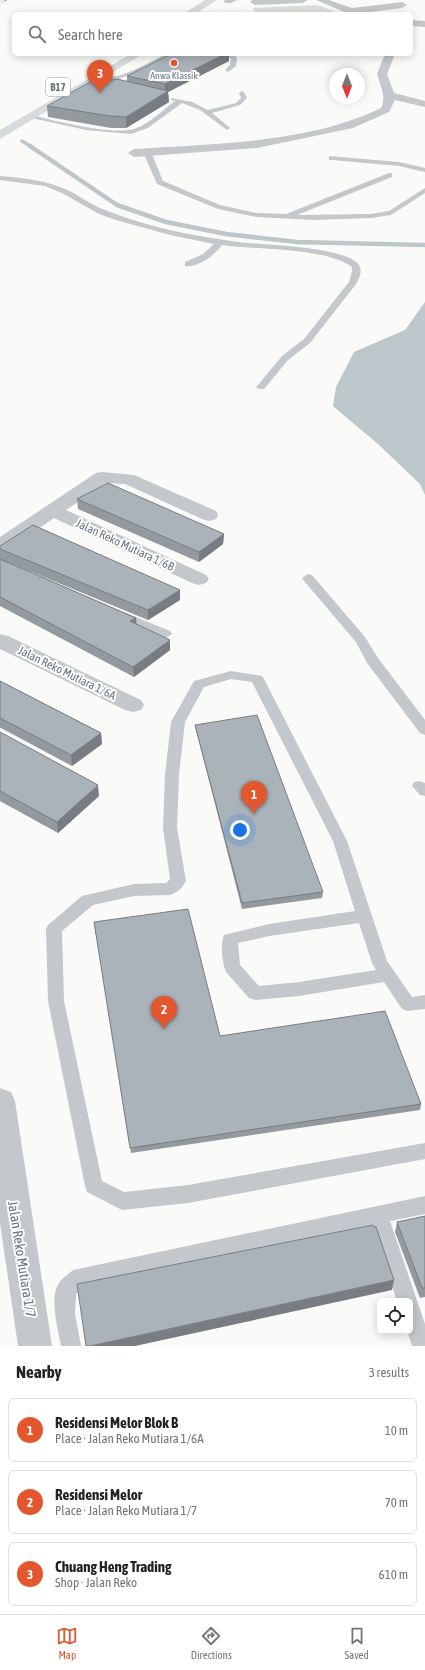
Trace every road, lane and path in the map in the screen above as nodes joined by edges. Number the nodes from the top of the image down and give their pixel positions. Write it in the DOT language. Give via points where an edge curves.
graph roads {
  1 [pos="212,0"];
  2 [pos="230,0"];
  3 [pos="303,0"];
  4 [pos="321,0"];
  5 [pos="368,0"];
  6 [pos="255,2"];
  7 [pos="402,4"];
  8 [pos="335,5"];
  9 [pos="191,12"];
  10 [pos="209,12"];
  11 [pos="352,12"];
  12 [pos="360,12"];
  13 [pos="413,23"];
  14 [pos="425,24"];
  15 [pos="114,56"];
  16 [pos="135,56"];
  17 [pos="166,56"];
  18 [pos="232,56"];
  19 [pos="389,56"];
  20 [pos="103,62"];
  21 [pos="228,70"];
  22 [pos="95,79"];
  23 [pos="106,82"];
  24 [pos="117,87"];
  25 [pos="242,93"];
  26 [pos="389,95"];
  27 [pos="164,98"];
  28 [pos="180,101"];
  29 [pos="425,104"];
  30 [pos="208,112"];
  31 [pos="30,118"];
  32 [pos="227,128"];
  33 [pos="113,132"];
  34 [pos="0,135"];
  35 [pos="96,139"];
  36 [pos="147,152"];
  37 [pos="134,153"];
  38 [pos="332,158"];
  39 [pos="425,170"];
  40 [pos="389,175"];
  41 [pos="0,178"];
  42 [pos="425,190"];
  43 [pos="286,216"];
  44 [pos="219,242"];
  45 [pos="188,264"];
  46 [pos="261,387"];
  47 [pos="51,510"];
  48 [pos="209,515"];
  49 [pos="0,546"];
  50 [pos="308,578"];
  51 [pos="199,579"];
  52 [pos="108,609"];
  53 [pos="166,634"];
  54 [pos="0,641"];
  55 [pos="133,705"];
  56 [pos="425,730"];
  57 [pos="365,916"];
  58 [pos="388,975"];
  59 [pos="425,1002"];
  60 [pos="0,1102"];
  61 [pos="425,1151"];
  62 [pos="425,1205"];
  63 [pos="378,1214"];
  64 [pos="8,1230"];
  65 [pos="406,1298"];
  66 [pos="413,1319"];
  67 [pos="35,1346"];
  68 [pos="70,1346"];
  69 [pos="422,1346"];
  1 -- 9 [label="main road"];
  2 -- 10 [label="main road"];
  3 -- 6 [label="street"];
  4 -- 8 [label="street"];
  5 -- 8 [label="street"];
  7 -- 12 [label="street"];
  8 -- 11 [label="street"];
  13 -- 14 [label="street"];
  15 -- 20 [label="main road"];
  16 -- 22 [label="main road, B17"];
  17 -- 23 [label="lane" via="148,66"];
  18 -- 21 [label="lane" via="235,62"];
  19 -- 26 [label="street" via="382,74"];
  22 -- 23 [label="lane"];
  22 -- 31 [label="main road, B17"];
  23 -- 24 [label="lane"];
  25 -- 30 [label="lane" via="244,98 238,104"];
  26 -- 29 [label="street"];
  26 -- 36 [label="street" via="389,103 385,110 349,126 328,131 257,144"];
  27 -- 28 [label="lane"];
  28 -- 30 [label="lane" via="195,104"];
  28 -- 33 [label="lane" via="139,130"];
  30 -- 32 [label="lane"];
  31 -- 33 [label="lane"];
  31 -- 34 [label="main road, B17"];
  33 -- 35 [label="lane"];
  36 -- 37 [label="street"];
  36 -- 43 [label="lane" via="160,182 218,207 256,215"];
  38 -- 39 [label="lane" via="399,164"];
  40 -- 43 [label="lane"];
  41 -- 44 [label="lane" via="49,184 124,220 181,236"];
  42 -- 43 [label="lane" via="391,213 314,218"];
  44 -- 45 [label="lane" via="217,248 208,255"];
  44 -- 46 [label="lane" via="332,255 350,260 356,266 357,272 353,282 307,341 285,358"];
  47 -- 48 [label="street" via="102,477 128,480"];
  47 -- 49 [label="street"];
  47 -- 51 [label="street, Jalan Reko Mutiara 1/6B"];
  50 -- 56 [label="lane" via="360,640"];
  52 -- 53 [label="lane"];
  54 -- 55 [label="street, Jalan Reko Mutiara 1/6A"];
  57 -- 58 [label="lane" via="380,963"];
  57 -- 58 [label="lane" via="269,930 230,939 232,967 255,993"];
  57 -- 61 [label="lane" via="340,841 257,679 231,675 199,684 178,722 172,775 170,828 178,881 170,889 134,890 88,900 54,929 56,1001 94,1186 122,1201 188,1194"];
  58 -- 59 [label="lane" via="408,1004"];
  60 -- 64 [label="street, Jalan Reko Mutiara 1/7"];
  62 -- 63 [label="lane"];
  63 -- 65 [label="lane"];
  63 -- 68 [label="lane" via="80,1277 66,1290 64,1314"];
  64 -- 67 [label="street, Jalan Reko Mutiara 1/7"];
  66 -- 69 [label="lane"];
}
